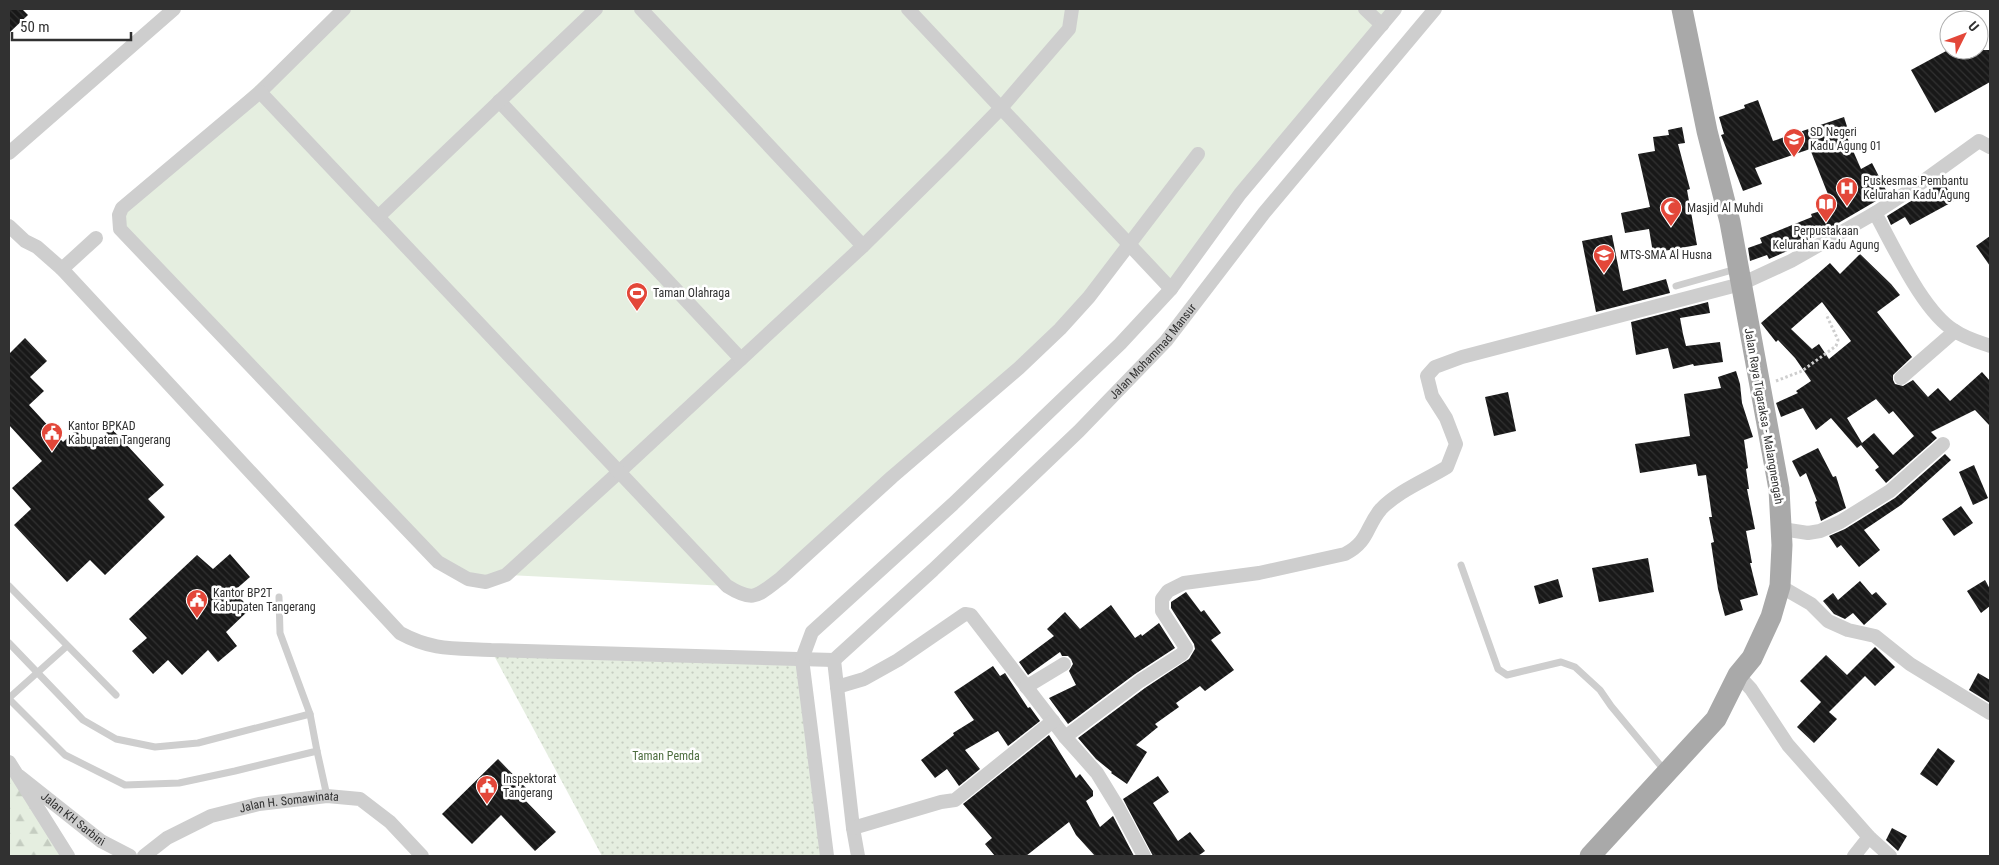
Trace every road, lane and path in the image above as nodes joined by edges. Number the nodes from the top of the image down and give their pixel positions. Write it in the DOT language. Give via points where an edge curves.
graph roads {
  1 [pos="174,9"];
  2 [pos="344,9"];
  3 [pos="596,9"];
  4 [pos="641,9"];
  5 [pos="908,9"];
  6 [pos="1072,9"];
  7 [pos="1365,9"];
  8 [pos="1395,9"];
  9 [pos="1435,9"];
  10 [pos="1682,9"];
  11 [pos="1382,25"];
  12 [pos="260,92"];
  13 [pos="499,101"];
  14 [pos="1001,108"];
  15 [pos="1990,146"];
  16 [pos="9,153"];
  17 [pos="1198,154"];
  18 [pos="1875,214"];
  19 [pos="378,217"];
  20 [pos="9,226"];
  21 [pos="96,238"];
  22 [pos="9,241"];
  23 [pos="25,241"];
  24 [pos="1131,244"];
  25 [pos="863,246"];
  26 [pos="62,269"];
  27 [pos="1740,276"];
  28 [pos="1676,286"];
  29 [pos="1171,289"];
  30 [pos="1826,314"];
  31 [pos="1955,331"];
  32 [pos="1990,346"];
  33 [pos="741,359"];
  34 [pos="1901,378"];
  35 [pos="1760,388"];
  36 [pos="1944,444"];
  37 [pos="619,472"];
  38 [pos="1782,529"];
  39 [pos="1461,565"];
  40 [pos="9,586"];
  41 [pos="1780,586"];
  42 [pos="279,597"];
  43 [pos="9,643"];
  44 [pos="67,646"];
  45 [pos="802,659"];
  46 [pos="834,660"];
  47 [pos="1064,664"];
  48 [pos="37,673"];
  49 [pos="1738,675"];
  50 [pos="837,686"];
  51 [pos="1026,687"];
  52 [pos="116,695"];
  53 [pos="9,699"];
  54 [pos="1990,713"];
  55 [pos="310,714"];
  56 [pos="1052,721"];
  57 [pos="1065,737"];
  58 [pos="317,751"];
  59 [pos="9,762"];
  60 [pos="1667,773"];
  61 [pos="19,776"];
  62 [pos="327,796"];
  63 [pos="853,828"];
  64 [pos="1869,837"];
  65 [pos="68,856"];
  66 [pos="130,856"];
  67 [pos="144,856"];
  68 [pos="422,856"];
  69 [pos="827,856"];
  70 [pos="858,856"];
  71 [pos="1144,856"];
  72 [pos="1590,856"];
  73 [pos="1854,856"];
  74 [pos="1890,856"];
  1 -- 16 [label="street"];
  2 -- 12 [label="street"];
  3 -- 13 [label="street"];
  4 -- 25 [label="street"];
  5 -- 14 [label="street"];
  6 -- 14 [label="street" via="1070,29"];
  7 -- 11 [label="street"];
  8 -- 11 [label="street"];
  9 -- 46 [label="street, Jalan Mohammad Mansur" via="1264,213 1166,341 1079,431"];
  10 -- 27 [label="main road, Jalan Raya Tigaraksa - Malangnengah"];
  11 -- 29 [label="street" via="1240,194"];
  12 -- 19 [label="street"];
  12 -- 37 [label="street" via="122,208 120,229 438,562 468,579 486,582 506,575"];
  13 -- 19 [label="street"];
  13 -- 33 [label="street"];
  14 -- 24 [label="street"];
  14 -- 25 [label="street"];
  15 -- 18 [label="street" via="1979,141"];
  17 -- 24 [label="street"];
  18 -- 27 [label="street" via="1791,261"];
  18 -- 31 [label="street" via="1924,302"];
  19 -- 37 [label="street"];
  20 -- 23 [label="street"];
  21 -- 26 [label="street"];
  22 -- 23 [label="street"];
  23 -- 26 [label="street"];
  24 -- 29 [label="street"];
  24 -- 37 [label="street" via="1078,310 1019,368 781,578 753,597 743,596 727,586"];
  25 -- 33 [label="street"];
  26 -- 45 [label="street" via="400,633 434,647"];
  27 -- 28 [label="lane"];
  27 -- 35 [label="main road, Jalan Raya Tigaraksa - Malangnengah"];
  27 -- 57 [label="street" via="1435,367 1427,376 1432,396 1446,418 1456,444 1447,467 1399,495 1381,510 1363,541 1345,554 1259,573 1184,583 1168,591 1162,599 1162,611 1186,648 1182,654"];
  29 -- 45 [label="street" via="1120,344 1011,450 812,632"];
  30 -- 35 [label="path" via="1838,340 1836,346 1802,371"];
  31 -- 32 [label="street"];
  31 -- 34 [label="street"];
  33 -- 37 [label="street"];
  35 -- 38 [label="main road, Jalan Raya Tigaraksa - Malangnengah" via="1779,489"];
  36 -- 38 [label="street" via="1890,491 1840,522 1808,533"];
  38 -- 41 [label="main road, Jalan Raya Tigaraksa - Malangnengah"];
  39 -- 60 [label="lane" via="1498,669 1507,675 1561,662 1575,668 1600,690"];
  40 -- 44 [label="lane"];
  41 -- 49 [label="main road, Jalan Raya Tigaraksa - Malangnengah" via="1752,658"];
  41 -- 54 [label="street" via="1816,608 1828,621 1875,636 1910,664"];
  42 -- 55 [label="lane" via="280,633"];
  43 -- 48 [label="lane"];
  44 -- 48 [label="lane"];
  44 -- 52 [label="lane"];
  45 -- 46 [label="street"];
  45 -- 69 [label="street"];
  46 -- 50 [label="street"];
  47 -- 51 [label="street"];
  48 -- 53 [label="lane"];
  48 -- 55 [label="lane" via="83,720 116,739 155,747 198,743"];
  49 -- 60 [label="main road, Jalan Raya Tigaraksa - Malangnengah" via="1716,719"];
  49 -- 64 [label="street" via="1788,745"];
  50 -- 51 [label="street" via="864,679 968,614"];
  50 -- 63 [label="street"];
  51 -- 56 [label="street"];
  53 -- 58 [label="lane" via="65,755 125,784 179,783"];
  55 -- 58 [label="lane"];
  56 -- 57 [label="street"];
  56 -- 63 [label="street" via="955,800"];
  57 -- 71 [label="street" via="1105,784"];
  58 -- 62 [label="lane"];
  59 -- 61 [label="street, Jalan KH Sarbini"];
  60 -- 72 [label="main road, Jalan Raya Tigaraksa - Malangnengah"];
  61 -- 65 [label="street, Jalan KH Sarbini"];
  61 -- 66 [label="street, Jalan KH Sarbini" via="101,841"];
  62 -- 67 [label="street, Jalan H. Somawinata" via="259,804 211,816 167,838"];
  62 -- 68 [label="street, Jalan H. Somawinata" via="360,799 390,822"];
  63 -- 70 [label="street"];
  64 -- 73 [label="street"];
  64 -- 74 [label="street"];
}
